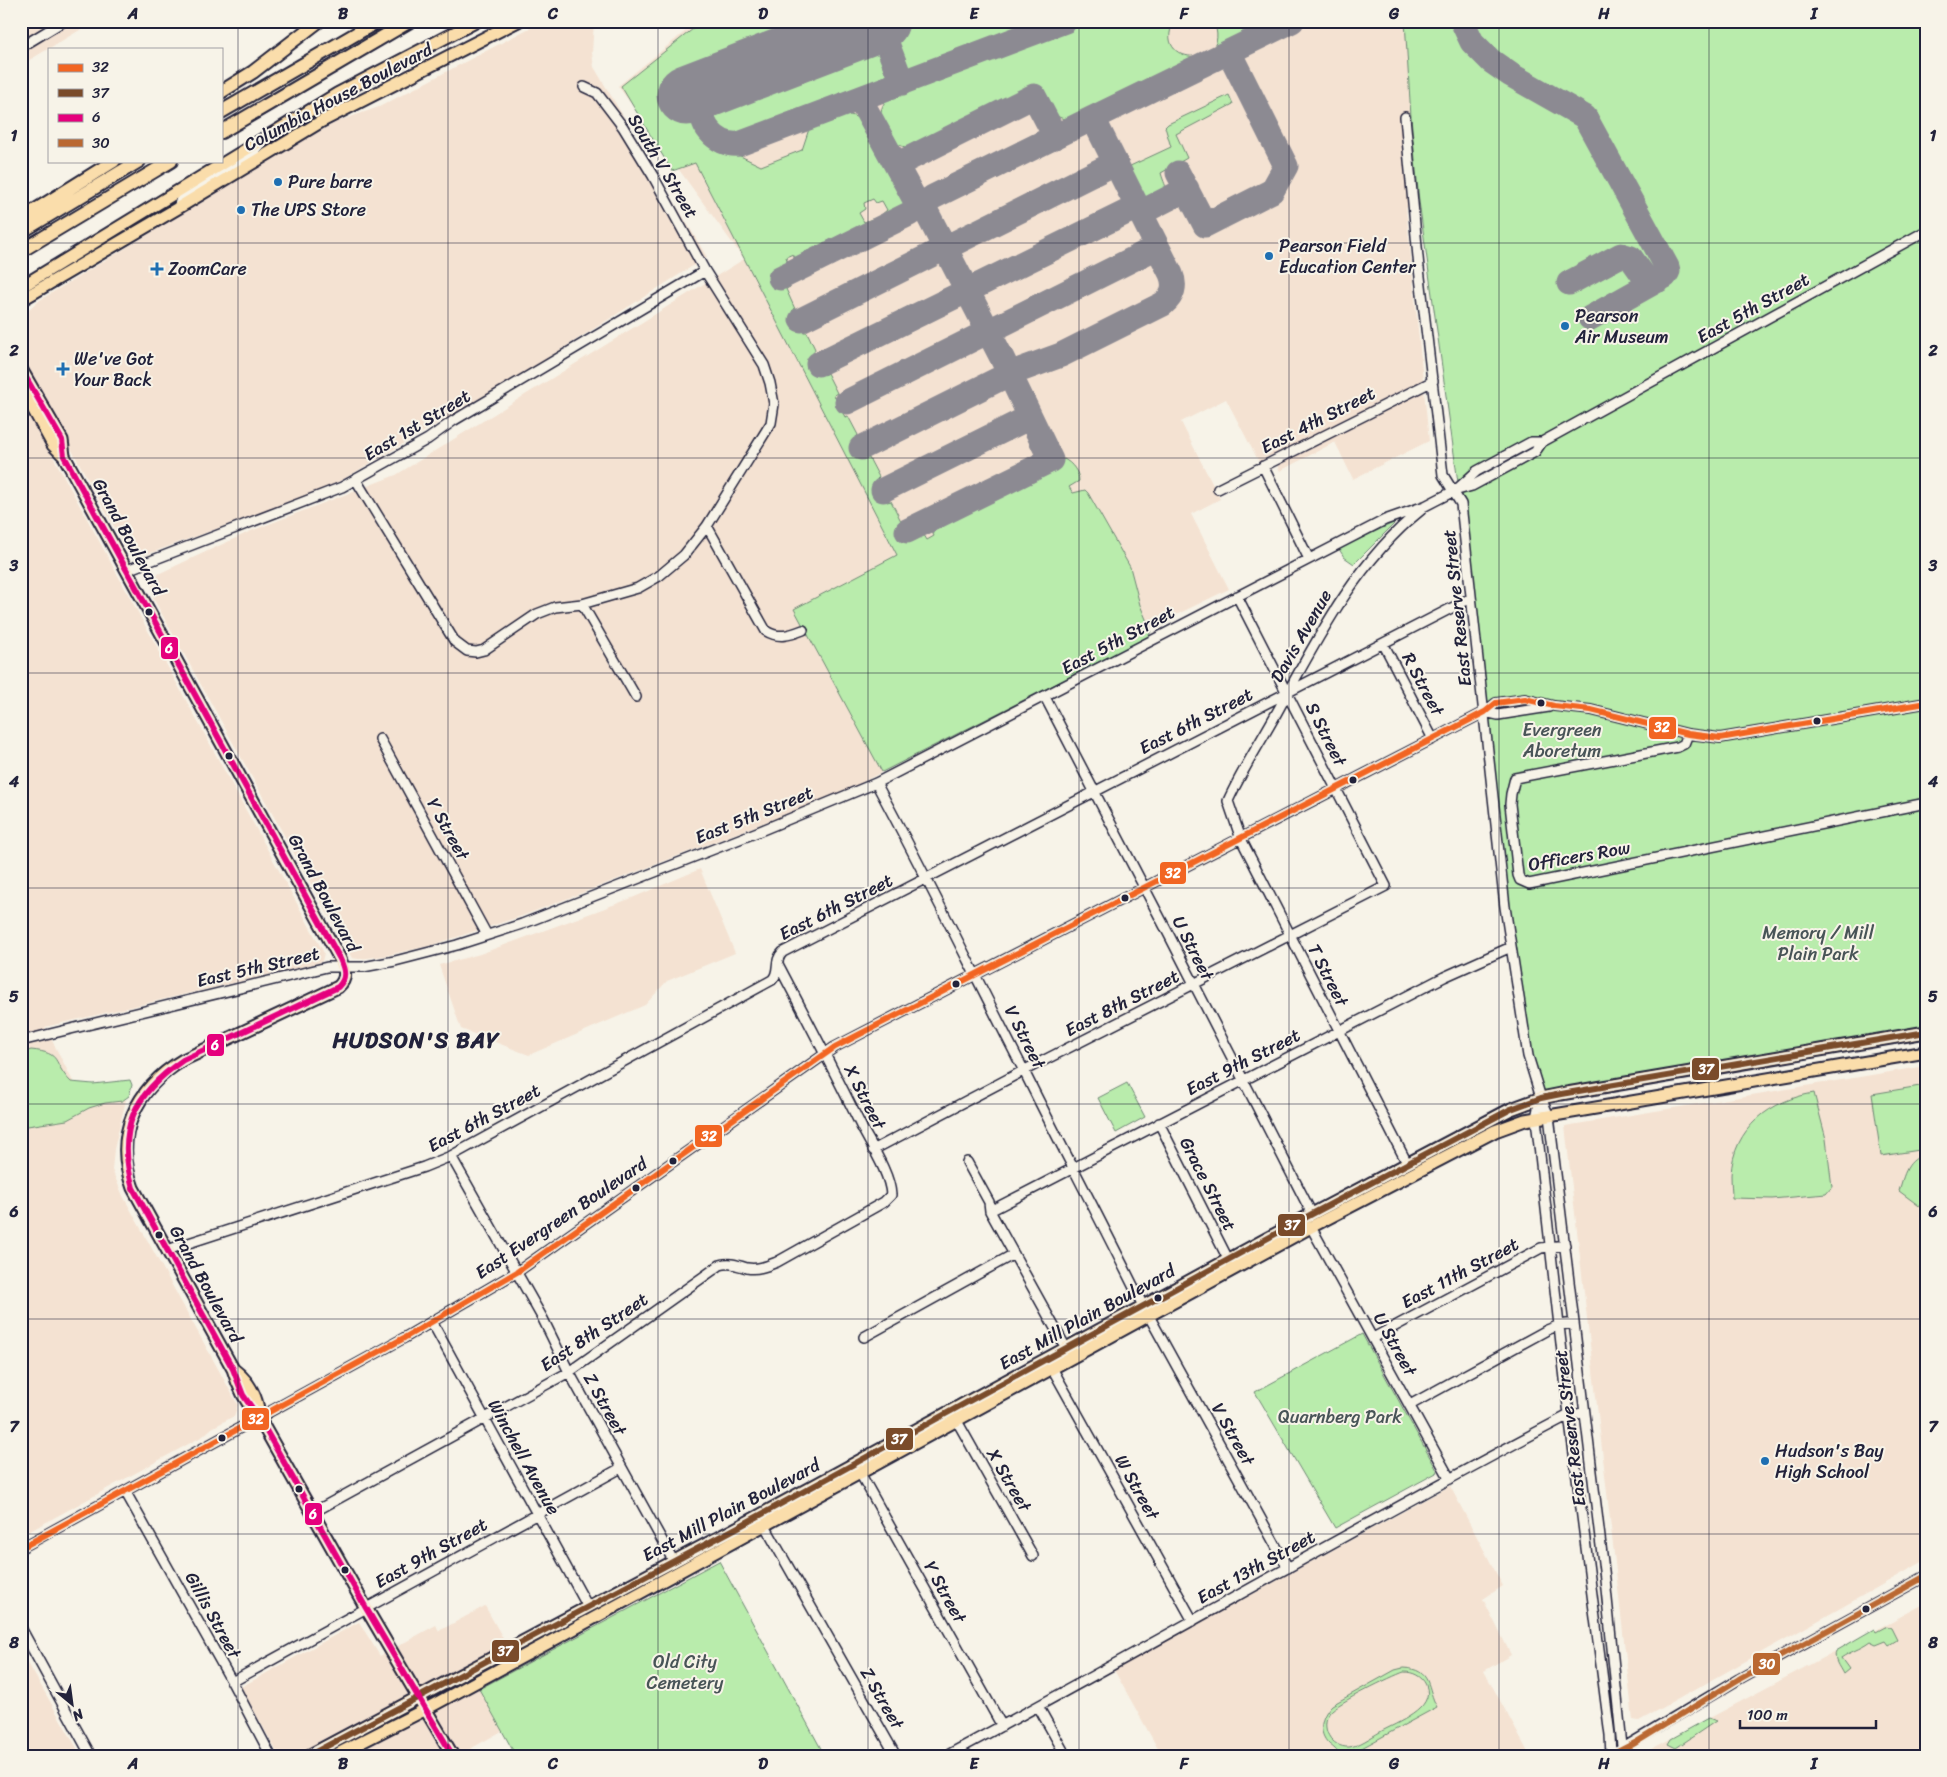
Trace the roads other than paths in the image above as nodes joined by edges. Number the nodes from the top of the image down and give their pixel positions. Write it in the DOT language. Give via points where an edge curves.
graph roads {
  1 [pos="64,21"];
  2 [pos="319,21"];
  3 [pos="378,21"];
  4 [pos="410,21"];
  5 [pos="477,21"];
  6 [pos="518,21"];
  7 [pos="21,47"];
  8 [pos="584,87"];
  9 [pos="222,91"];
  10 [pos="222,111"];
  11 [pos="1405,118"];
  12 [pos="222,131"];
  13 [pos="269,135"];
  14 [pos="112,162"];
  15 [pos="137,162"];
  16 [pos="169,162"];
  17 [pos="178,208"];
  18 [pos="21,219"];
  19 [pos="1926,231"];
  20 [pos="21,232"];
  21 [pos="21,251"];
  22 [pos="705,271"];
  23 [pos="21,287"];
  24 [pos="21,300"];
  25 [pos="21,369"];
  26 [pos="1433,381"];
  27 [pos="21,387"];
  28 [pos="64,456"];
  29 [pos="1263,466"];
  30 [pos="356,480"];
  31 [pos="1218,489"];
  32 [pos="1454,491"];
  33 [pos="1425,506"];
  34 [pos="707,526"];
  35 [pos="1309,559"];
  36 [pos="127,570"];
  37 [pos="1236,596"];
  38 [pos="1472,598"];
  39 [pos="582,604"];
  40 [pos="803,630"];
  41 [pos="1384,645"];
  42 [pos="1287,693"];
  43 [pos="636,697"];
  44 [pos="1045,697"];
  45 [pos="1926,703"];
  46 [pos="1485,712"];
  47 [pos="1688,734"];
  48 [pos="380,739"];
  49 [pos="1433,739"];
  50 [pos="876,783"];
  51 [pos="1336,789"];
  52 [pos="1094,792"];
  53 [pos="1228,799"];
  54 [pos="1926,803"];
  55 [pos="1241,839"];
  56 [pos="926,878"];
  57 [pos="1386,886"];
  58 [pos="1145,888"];
  59 [pos="487,935"];
  60 [pos="1290,935"];
  61 [pos="1511,947"];
  62 [pos="776,962"];
  63 [pos="344,967"];
  64 [pos="976,976"];
  65 [pos="1193,984"];
  66 [pos="1339,1032"];
  67 [pos="1926,1032"];
  68 [pos="21,1041"];
  69 [pos="1926,1052"];
  70 [pos="826,1055"];
  71 [pos="1023,1071"];
  72 [pos="1243,1080"];
  73 [pos="1540,1098"];
  74 [pos="1549,1116"];
  75 [pos="1536,1118"];
  76 [pos="1159,1123"];
  77 [pos="873,1150"];
  78 [pos="451,1156"];
  79 [pos="967,1162"];
  80 [pos="1407,1163"];
  81 [pos="1075,1168"];
  82 [pos="891,1195"];
  83 [pos="990,1211"];
  84 [pos="1312,1214"];
  85 [pos="1310,1227"];
  86 [pos="1565,1245"];
  87 [pos="1551,1247"];
  88 [pos="167,1250"];
  89 [pos="1014,1254"];
  90 [pos="1228,1259"];
  91 [pos="517,1272"];
  92 [pos="1146,1311"];
  93 [pos="432,1322"];
  94 [pos="1574,1323"];
  95 [pos="1560,1325"];
  96 [pos="864,1337"];
  97 [pos="1373,1338"];
  98 [pos="1066,1348"];
  99 [pos="1052,1368"];
  100 [pos="569,1372"];
  101 [pos="1410,1405"];
  102 [pos="1584,1413"];
  103 [pos="1569,1415"];
  104 [pos="260,1418"];
  105 [pos="484,1418"];
  106 [pos="957,1421"];
  107 [pos="621,1468"];
  108 [pos="860,1473"];
  109 [pos="1450,1478"];
  110 [pos="125,1491"];
  111 [pos="312,1513"];
  112 [pos="536,1513"];
  113 [pos="765,1526"];
  114 [pos="21,1548"];
  115 [pos="1033,1556"];
  116 [pos="674,1562"];
  117 [pos="1288,1568"];
  118 [pos="1926,1576"];
  119 [pos="588,1607"];
  120 [pos="366,1608"];
  121 [pos="1193,1621"];
  122 [pos="21,1628"];
  123 [pos="232,1682"];
  124 [pos="420,1697"];
  125 [pos="1038,1706"];
  126 [pos="426,1709"];
  127 [pos="1002,1726"];
  128 [pos="1623,1752"];
  129 [pos="88,1755"];
  130 [pos="1610,1755"];
  131 [pos="271,1756"];
  132 [pos="308,1756"];
  133 [pos="334,1756"];
  134 [pos="453,1756"];
  135 [pos="896,1756"];
  136 [pos="946,1756"];
  137 [pos="1066,1756"];
  1 -- 7 [label="street"];
  2 -- 9 [label="highway" via="253,72"];
  3 -- 10 [label="highway"];
  4 -- 12 [label="highway"];
  5 -- 13 [label="main road, Columbia House Boulevard" via="345,89"];
  6 -- 17 [label="main road, Columbia House Boulevard" via="322,121"];
  8 -- 22 [label="street, South V Street" via="597,93 623,127"];
  11 -- 26 [label="street, East Reserve Street"];
  13 -- 17 [label="street" via="254,152 186,193 180,198"];
  13 -- 23 [label="main road, Columbia House Boulevard"];
  14 -- 18 [label="highway"];
  15 -- 20 [label="highway"];
  16 -- 21 [label="highway"];
  17 -- 24 [label="main road, Columbia House Boulevard"];
  19 -- 32 [label="street, East 5th Street" via="1542,442 1535,452 1472,486"];
  22 -- 30 [label="street, East 1st Street"];
  22 -- 34 [label="street, South V Street" via="764,365 774,404 771,423"];
  25 -- 28 [label="main road, Grand Boulevard" via="62,440"];
  26 -- 29 [label="street, East 4th Street"];
  26 -- 32 [label="street, East Reserve Street" via="1443,476"];
  27 -- 28 [label="main road, Grand Boulevard" via="53,445"];
  28 -- 36 [label="main road, Grand Boulevard"];
  29 -- 31 [label="street, East 4th Street"];
  29 -- 35 [label="street"];
  30 -- 36 [label="street, East 1st Street"];
  30 -- 39 [label="street, South V Street" via="456,642 467,651 476,652 493,645 537,614 555,607"];
  32 -- 33 [label="street, East 5th Street"];
  32 -- 38 [label="street, East Reserve Street" via="1461,502"];
  33 -- 35 [label="street, East 5th Street" via="1385,520"];
  33 -- 42 [label="street, Davis Avenue" via="1379,549 1348,588"];
  34 -- 39 [label="street, South V Street" via="684,555 659,576 638,588"];
  34 -- 40 [label="street" via="766,630 781,636"];
  35 -- 37 [label="street, East 5th Street"];
  36 -- 63 [label="main road, Grand Boulevard"];
  37 -- 42 [label="street, S Street"];
  37 -- 44 [label="street, East 5th Street"];
  38 -- 41 [label="street, East 6th Street"];
  38 -- 46 [label="street, East Reserve Street"];
  39 -- 43 [label="street"];
  41 -- 42 [label="street, East 6th Street"];
  41 -- 49 [label="street, R Street"];
  42 -- 51 [label="street, S Street"];
  42 -- 52 [label="street, East 6th Street"];
  42 -- 53 [label="street, Davis Avenue"];
  44 -- 50 [label="street, East 5th Street"];
  44 -- 52 [label="street, U Street"];
  45 -- 47 [label="street, East Evergreen Boulevard" via="1727,738"];
  46 -- 47 [label="street, East Evergreen Boulevard" via="1496,703 1525,699 1591,710"];
  46 -- 49 [label="street, East Evergreen Boulevard"];
  46 -- 61 [label="street, East Reserve Street"];
  47 -- 54 [label="street, Officers Row" via="1684,744 1678,747 1515,778 1510,804 1520,880 1529,884"];
  48 -- 59 [label="street, Y Street"];
  49 -- 51 [label="street, East Evergreen Boulevard"];
  50 -- 56 [label="street, V Street"];
  50 -- 59 [label="street, East 5th Street"];
  51 -- 55 [label="street, East Evergreen Boulevard"];
  51 -- 57 [label="street, S Street"];
  52 -- 56 [label="street, East 6th Street"];
  52 -- 58 [label="street, U Street"];
  53 -- 55 [label="street, T Street"];
  55 -- 58 [label="street, East Evergreen Boulevard"];
  55 -- 60 [label="street, T Street"];
  56 -- 62 [label="street, East 6th Street" via="783,952"];
  56 -- 64 [label="street, V Street"];
  57 -- 60 [label="street, East 8th Street"];
  58 -- 64 [label="street, East Evergreen Boulevard"];
  58 -- 65 [label="street, U Street"];
  59 -- 63 [label="street, East 5th Street" via="395,961"];
  60 -- 65 [label="street, East 8th Street"];
  60 -- 66 [label="street, T Street"];
  61 -- 66 [label="street, East 9th Street" via="1444,977"];
  61 -- 73 [label="street, East Reserve Street" via="1528,1056"];
  62 -- 70 [label="street, X Street"];
  62 -- 78 [label="street, East 6th Street" via="777,974 772,980"];
  63 -- 68 [label="street, East 5th Street" via="327,967"];
  63 -- 88 [label="main road, Grand Boulevard" via="346,976 338,986 183,1060 161,1076 139,1101 127,1131 126,1166 133,1188"];
  64 -- 70 [label="street, East Evergreen Boulevard" via="852,1038"];
  64 -- 71 [label="street, V Street"];
  65 -- 71 [label="street, East 8th Street"];
  65 -- 72 [label="street, U Street"];
  66 -- 72 [label="street, East 9th Street"];
  66 -- 80 [label="street, T Street"];
  67 -- 73 [label="main road, East Mill Plain Boulevard"];
  69 -- 74 [label="main road, East Mill Plain Boulevard"];
  70 -- 77 [label="street, X Street"];
  70 -- 91 [label="street, East Evergreen Boulevard"];
  71 -- 77 [label="street, East 8th Street"];
  71 -- 81 [label="street, V Street"];
  72 -- 76 [label="street, East 9th Street"];
  72 -- 84 [label="street, U Street"];
  73 -- 74 [label="street, East Reserve Street"];
  73 -- 75 [label="street, East Reserve Street"];
  73 -- 80 [label="main road, East Mill Plain Boulevard" via="1511,1109"];
  74 -- 75 [label="main road, East Mill Plain Boulevard"];
  74 -- 86 [label="street, East Reserve Street"];
  75 -- 85 [label="main road, East Mill Plain Boulevard" via="1495,1131"];
  75 -- 87 [label="street, East Reserve Street"];
  76 -- 81 [label="street, East 9th Street"];
  76 -- 90 [label="street, Grace Street"];
  77 -- 82 [label="street, X Street" via="891,1185"];
  78 -- 88 [label="street, East 6th Street"];
  78 -- 91 [label="street, Z Street"];
  79 -- 83 [label="street" via="989,1202"];
  80 -- 84 [label="main road, East Mill Plain Boulevard"];
  81 -- 83 [label="street, East 9th Street"];
  81 -- 92 [label="street, V Street"];
  82 -- 100 [label="street, East 8th Street" via="884,1202 763,1268 748,1268 729,1262 720,1265"];
  83 -- 89 [label="street"];
  84 -- 90 [label="main road, East Mill Plain Boulevard"];
  85 -- 92 [label="main road, East Mill Plain Boulevard"];
  85 -- 97 [label="street, U Street"];
  86 -- 87 [label="street, East 11th Street"];
  86 -- 94 [label="street, East Reserve Street"];
  87 -- 95 [label="street, East Reserve Street"];
  87 -- 97 [label="street, East 11th Street" via="1541,1248"];
  88 -- 104 [label="main road, Grand Boulevard" via="233,1369 236,1382"];
  89 -- 96 [label="street"];
  89 -- 98 [label="street"];
  90 -- 92 [label="main road, East Mill Plain Boulevard"];
  91 -- 93 [label="street, East Evergreen Boulevard"];
  91 -- 100 [label="street, Z Street"];
  92 -- 98 [label="main road, East Mill Plain Boulevard"];
  92 -- 99 [label="main road, East Mill Plain Boulevard"];
  92 -- 117 [label="street, V Street"];
  93 -- 104 [label="street, East Evergreen Boulevard"];
  93 -- 105 [label="street, Winchell Avenue"];
  94 -- 95 [label="street"];
  94 -- 102 [label="street, East Reserve Street"];
  95 -- 101 [label="street"];
  95 -- 103 [label="street, East Reserve Street"];
  97 -- 101 [label="street, U Street"];
  98 -- 116 [label="main road, East Mill Plain Boulevard"];
  99 -- 106 [label="main road, East Mill Plain Boulevard"];
  99 -- 121 [label="street, W Street"];
  100 -- 105 [label="street, East 8th Street"];
  100 -- 107 [label="street, Z Street"];
  101 -- 109 [label="street, U Street"];
  102 -- 103 [label="street, East 13th Street"];
  102 -- 128 [label="street, East Reserve Street"];
  103 -- 109 [label="street, East 13th Street"];
  103 -- 130 [label="street, East Reserve Street"];
  104 -- 110 [label="street, East Evergreen Boulevard"];
  104 -- 111 [label="main road, Grand Boulevard"];
  105 -- 111 [label="street, East 8th Street"];
  105 -- 112 [label="street, Winchell Avenue"];
  106 -- 108 [label="main road, East Mill Plain Boulevard"];
  106 -- 115 [label="street, X Street"];
  107 -- 112 [label="street, East 9th Street"];
  107 -- 116 [label="street, Z Street"];
  108 -- 113 [label="main road, East Mill Plain Boulevard"];
  108 -- 127 [label="street, Y Street"];
  109 -- 117 [label="street, East 13th Street"];
  110 -- 114 [label="street, East Evergreen Boulevard"];
  110 -- 123 [label="street, Gillis Street"];
  111 -- 120 [label="main road, Grand Boulevard"];
  112 -- 119 [label="street, Winchell Avenue"];
  112 -- 120 [label="street, East 9th Street"];
  113 -- 126 [label="main road, East Mill Plain Boulevard"];
  113 -- 135 [label="street, Z Street"];
  116 -- 119 [label="main road, East Mill Plain Boulevard"];
  117 -- 121 [label="street, East 13th Street"];
  118 -- 128 [label="street" via="1739,1679"];
  119 -- 124 [label="main road, East Mill Plain Boulevard"];
  120 -- 123 [label="street, East 9th Street"];
  120 -- 124 [label="main road, Grand Boulevard"];
  121 -- 125 [label="street, East 13th Street"];
  122 -- 129 [label="street"];
  123 -- 131 [label="street, Gillis Street"];
  124 -- 126 [label="main road, Grand Boulevard"];
  124 -- 132 [label="main road, East Mill Plain Boulevard"];
  125 -- 127 [label="street, East 13th Street"];
  125 -- 137 [label="street"];
  126 -- 133 [label="main road, East Mill Plain Boulevard"];
  126 -- 134 [label="main road, Grand Boulevard"];
  127 -- 136 [label="street, East 13th Street"];
  128 -- 130 [label="street"];
}
